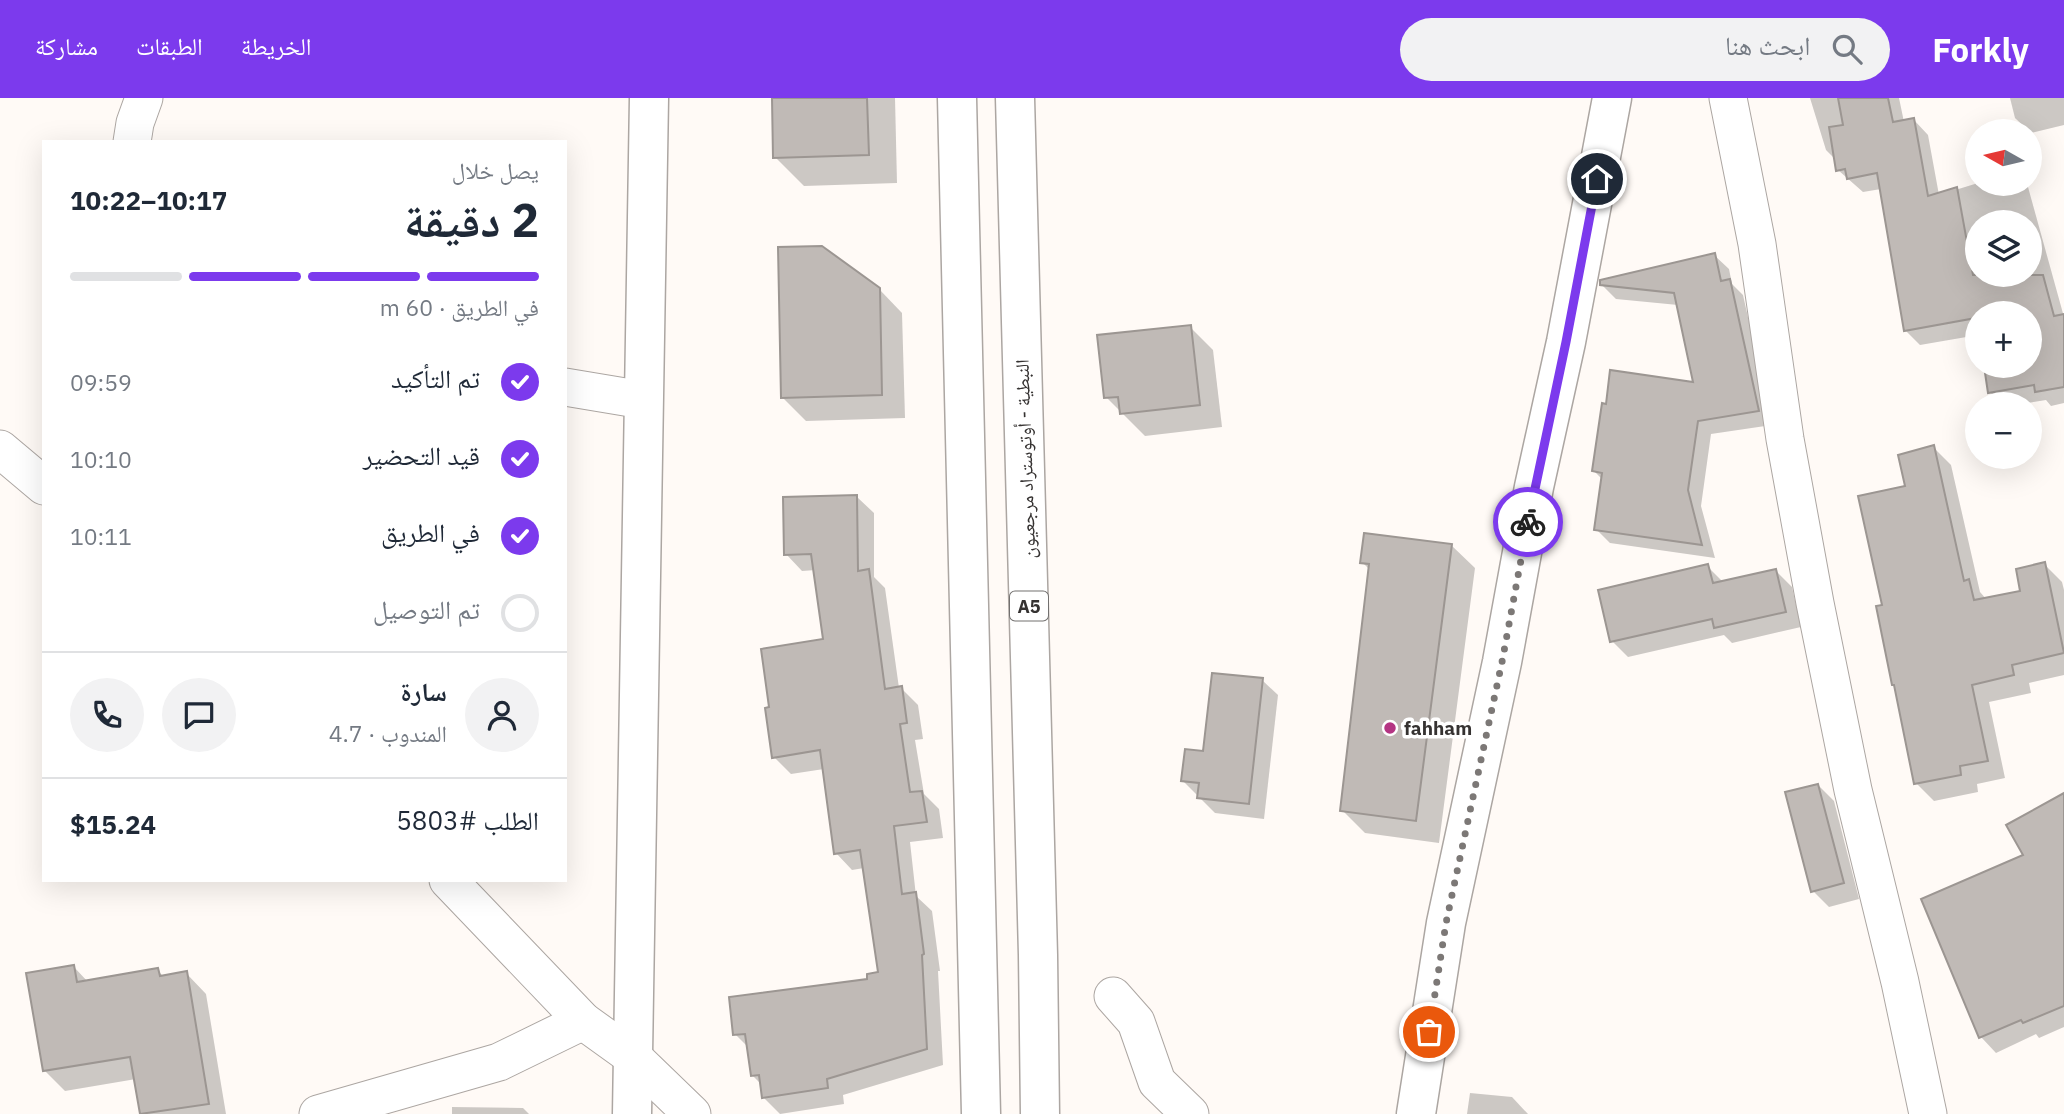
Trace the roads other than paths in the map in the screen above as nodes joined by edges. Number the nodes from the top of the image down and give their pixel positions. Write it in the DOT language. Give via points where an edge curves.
graph roads {
  1 [pos="144,98"];
  2 [pos="649,98"];
  3 [pos="957,98"];
  4 [pos="1014,98"];
  5 [pos="1612,98"];
  6 [pos="1728,98"];
  7 [pos="132,140"];
  8 [pos="567,387"];
  9 [pos="643,401"];
  10 [pos="0,449"];
  11 [pos="0,478"];
  12 [pos="42,484"];
  13 [pos="42,486"];
  14 [pos="450,882"];
  15 [pos="1113,996"];
  16 [pos="583,1021"];
  17 [pos="633,1057"];
  18 [pos="318,1114"];
  19 [pos="632,1114"];
  20 [pos="692,1114"];
  21 [pos="982,1114"];
  22 [pos="1040,1114"];
  23 [pos="1190,1114"];
  24 [pos="1416,1114"];
  25 [pos="1928,1114"];
  1 -- 7 [label="street"];
  2 -- 9 [label="main road"];
  3 -- 21 [label="main road"];
  4 -- 22 [label="main road, النبطية - أوتوستراد مرجعيون / A5"];
  5 -- 24 [label="main road" via="1446,923"];
  6 -- 25 [label="street" via="1757,244 1785,439 1818,617"];
  8 -- 9 [label="street"];
  9 -- 17 [label="main road"];
  10 -- 12 [label="street"];
  11 -- 13 [label="street"];
  14 -- 16 [label="street"];
  15 -- 23 [label="street" via="1136,1022 1157,1082"];
  16 -- 17 [label="street"];
  16 -- 18 [label="street" via="499,1062"];
  17 -- 19 [label="main road"];
  17 -- 20 [label="street"];
}
